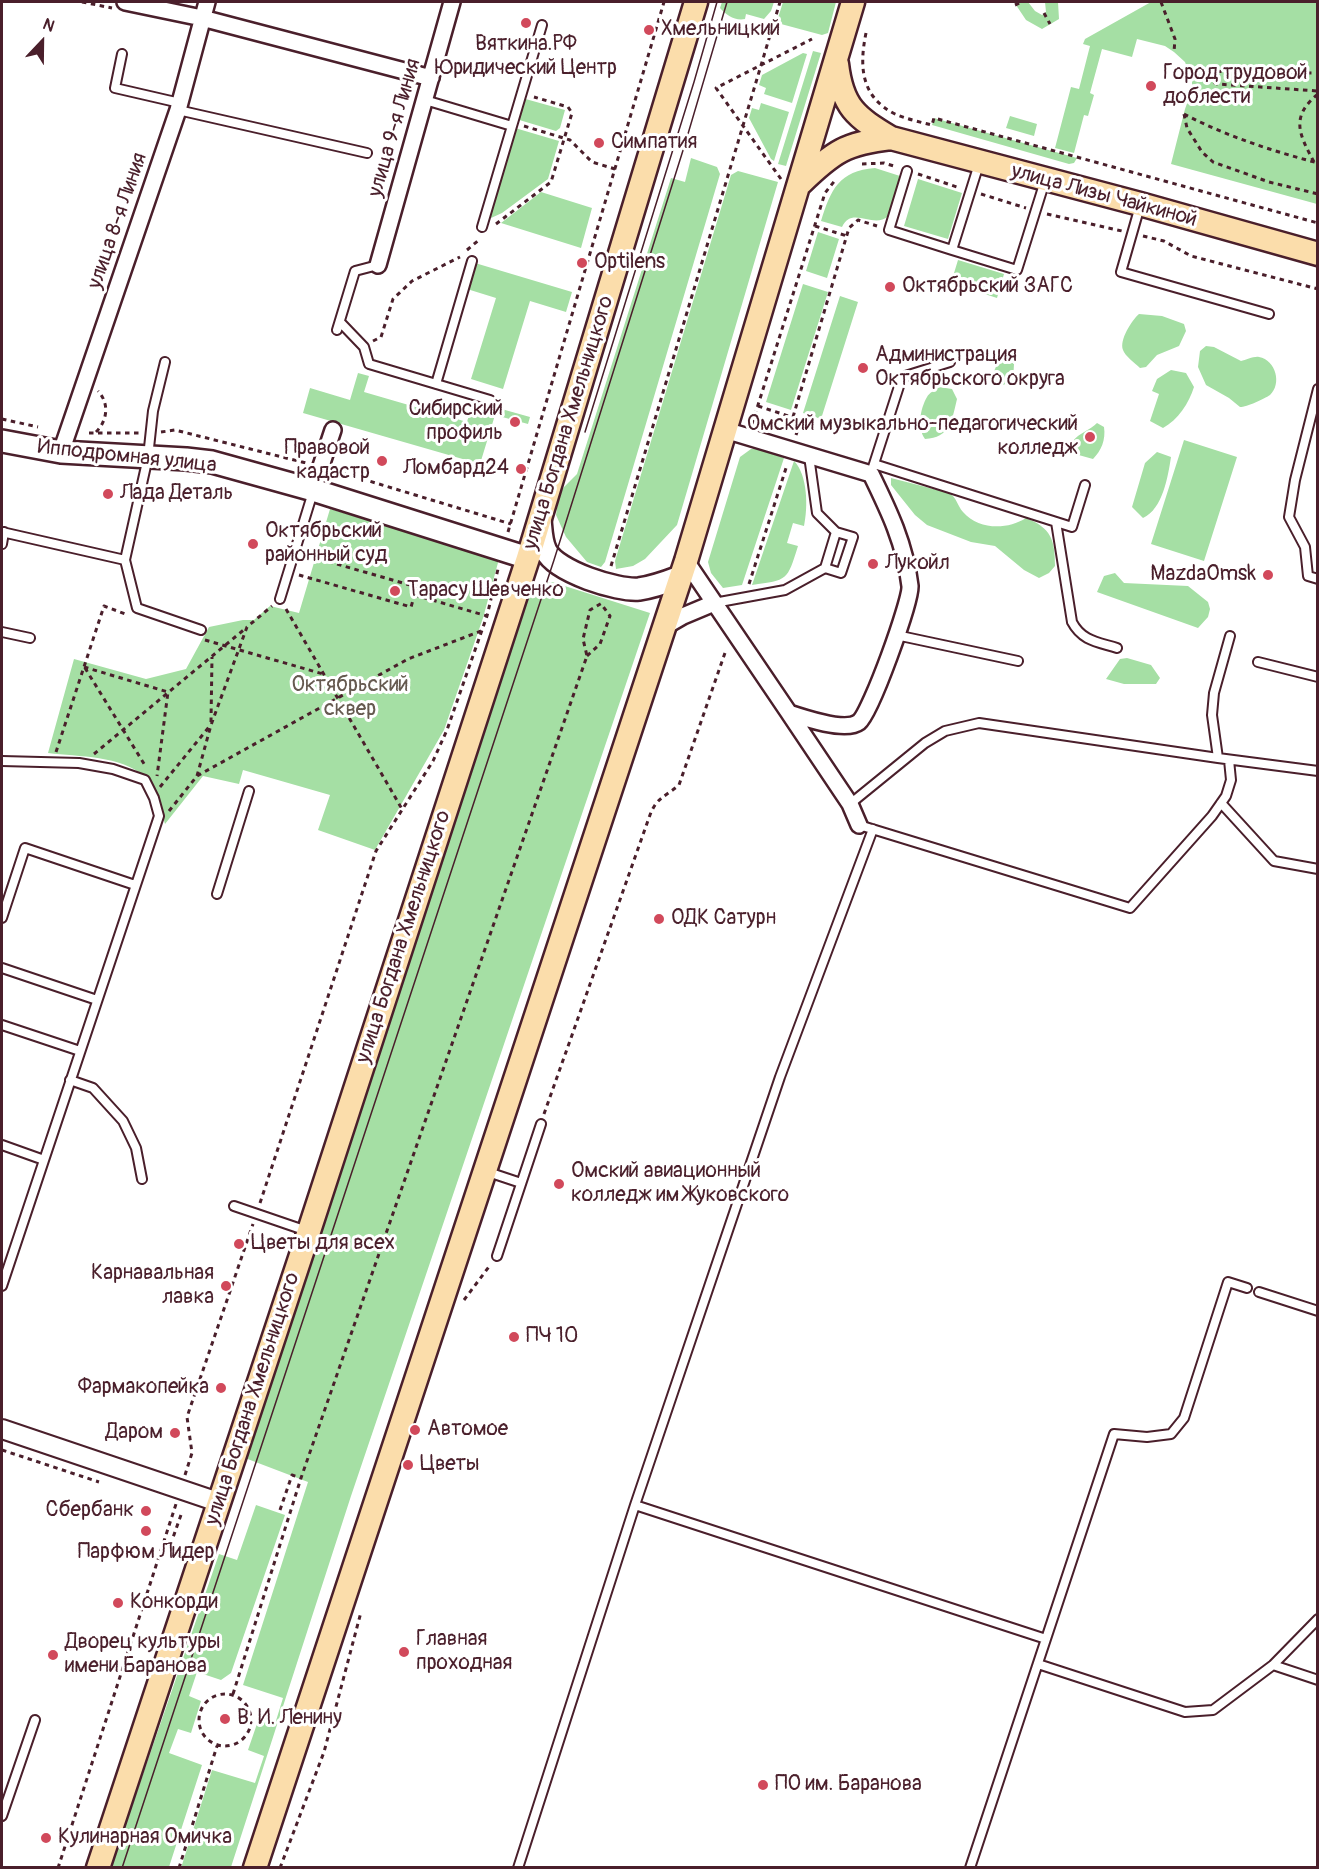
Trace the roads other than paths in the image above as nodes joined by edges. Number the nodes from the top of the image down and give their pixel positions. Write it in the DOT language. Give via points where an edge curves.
graph roads {
  1 [pos="125,2"];
  2 [pos="207,2"];
  3 [pos="452,2"];
  4 [pos="696,2"];
  5 [pos="853,2"];
  6 [pos="202,18"];
  7 [pos="542,25"];
  8 [pos="122,54"];
  9 [pos="837,60"];
  10 [pos="431,78"];
  11 [pos="425,100"];
  12 [pos="179,106"];
  13 [pos="512,124"];
  14 [pos="891,138"];
  15 [pos="367,153"];
  16 [pos="980,162"];
  17 [pos="907,171"];
  18 [pos="1045,180"];
  19 [pos="790,183"];
  20 [pos="1140,204"];
  21 [pos="483,230"];
  22 [pos="952,250"];
  23 [pos="1317,254"];
  24 [pos="472,261"];
  25 [pos="378,265"];
  26 [pos="1269,314"];
  27 [pos="165,362"];
  28 [pos="950,362"];
  29 [pos="435,384"];
  30 [pos="1317,389"];
  31 [pos="490,400"];
  32 [pos="333,430"];
  33 [pos="725,430"];
  34 [pos="2,441"];
  35 [pos="61,452"];
  36 [pos="809,456"];
  37 [pos="148,457"];
  38 [pos="873,469"];
  39 [pos="1085,484"];
  40 [pos="314,490"];
  41 [pos="540,519"];
  42 [pos="1056,522"];
  43 [pos="3,532"];
  44 [pos="836,532"];
  45 [pos="2,544"];
  46 [pos="528,558"];
  47 [pos="125,560"];
  48 [pos="825,568"];
  49 [pos="683,569"];
  50 [pos="1317,579"];
  51 [pos="280,599"];
  52 [pos="714,603"];
  53 [pos="664,627"];
  54 [pos="2,632"];
  55 [pos="199,634"];
  56 [pos="896,635"];
  57 [pos="1230,636"];
  58 [pos="30,639"];
  59 [pos="1117,648"];
  60 [pos="1018,661"];
  61 [pos="1258,662"];
  62 [pos="1317,677"];
  63 [pos="789,713"];
  64 [pos="1218,758"];
  65 [pos="1229,760"];
  66 [pos="2,761"];
  67 [pos="1317,771"];
  68 [pos="249,791"];
  69 [pos="1221,803"];
  70 [pos="850,804"];
  71 [pos="866,827"];
  72 [pos="1317,869"];
  73 [pos="135,885"];
  74 [pos="217,894"];
  75 [pos="2,918"];
  76 [pos="2,968"];
  77 [pos="97,1000"];
  78 [pos="2,1025"];
  79 [pos="80,1051"];
  80 [pos="70,1080"];
  81 [pos="541,1124"];
  82 [pos="2,1145"];
  83 [pos="44,1160"];
  84 [pos="485,1171"];
  85 [pos="142,1179"];
  86 [pos="521,1183"];
  87 [pos="234,1206"];
  88 [pos="309,1231"];
  89 [pos="497,1256"];
  90 [pos="2,1286"];
  91 [pos="1247,1288"];
  92 [pos="1259,1292"];
  93 [pos="1317,1311"];
  94 [pos="2,1429"];
  95 [pos="218,1502"];
  96 [pos="635,1505"];
  97 [pos="1317,1619"];
  98 [pos="1046,1639"];
  99 [pos="1038,1664"];
  100 [pos="1273,1665"];
  101 [pos="1317,1680"];
  102 [pos="35,1720"];
  103 [pos="2,1816"];
  104 [pos="98,1868"];
  105 [pos="255,1868"];
  106 [pos="518,1868"];
  107 [pos="970,1868"];
  1 -- 6 [label="street"];
  2 -- 6 [label="street, улица 8-я Линия"];
  3 -- 10 [label="street, улица 9-я Линия"];
  4 -- 41 [label="main road, улица Богдана Хмельницкого"];
  5 -- 9 [label="main road"];
  6 -- 10 [label="street"];
  6 -- 12 [label="street, улица 8-я Линия"];
  7 -- 13 [label="lane"];
  8 -- 12 [label="lane" via="115,88"];
  9 -- 14 [label="main road" via="840,84 849,104 861,118"];
  9 -- 19 [label="main road"];
  10 -- 11 [label="street, улица 9-я Линия"];
  11 -- 13 [label="lane"];
  11 -- 25 [label="street, улица 9-я Линия"];
  12 -- 15 [label="lane"];
  12 -- 35 [label="street, улица 8-я Линия"];
  13 -- 21 [label="lane"];
  14 -- 16 [label="main road, улица Лизы Чайкиной"];
  14 -- 19 [label="main road" via="855,144 837,152"];
  16 -- 18 [label="main road, улица Лизы Чайкиной"];
  16 -- 22 [label="lane"];
  17 -- 22 [label="lane" via="889,230"];
  18 -- 20 [label="main road, улица Лизы Чайкиной"];
  18 -- 22 [label="lane" via="1017,270"];
  19 -- 33 [label="main road"];
  20 -- 23 [label="main road, улица Лизы Чайкиной"];
  20 -- 26 [label="lane" via="1121,272"];
  24 -- 29 [label="lane"];
  25 -- 29 [label="lane" via="355,271 339,326 364,346 369,364"];
  27 -- 37 [label="lane" via="153,411"];
  28 -- 38 [label="lane" via="902,377"];
  29 -- 31 [label="lane"];
  30 -- 50 [label="lane" via="1289,517 1305,547 1308,576"];
  32 -- 40 [label="street"];
  33 -- 36 [label="street"];
  33 -- 49 [label="main road"];
  34 -- 35 [label="main road, Ипподромная улица"];
  35 -- 37 [label="main road, Ипподромная улица"];
  36 -- 38 [label="street"];
  36 -- 44 [label="lane" via="817,513"];
  37 -- 40 [label="main road, Ипподромная улица" via="212,462"];
  37 -- 47 [label="lane"];
  38 -- 42 [label="lane"];
  38 -- 56 [label="street" via="905,554 910,589"];
  39 -- 42 [label="lane" via="1072,527"];
  40 -- 46 [label="main road, Ипподромная улица"];
  40 -- 51 [label="lane"];
  41 -- 46 [label="main road, улица Богдана Хмельницкого"];
  41 -- 49 [label="main road" via="547,553 564,568 607,584 631,589 655,586"];
  42 -- 59 [label="lane" via="1072,622 1084,637"];
  43 -- 45 [label="lane"];
  43 -- 47 [label="lane"];
  44 -- 48 [label="lane"];
  44 -- 48 [label="lane" via="852,537 850,546 841,573"];
  46 -- 88 [label="main road, улица Богдана Хмельницкого"];
  47 -- 55 [label="lane" via="137,608"];
  48 -- 52 [label="lane" via="785,590"];
  49 -- 52 [label="street"];
  49 -- 53 [label="main road"];
  52 -- 53 [label="street"];
  52 -- 63 [label="street"];
  53 -- 84 [label="main road"];
  54 -- 58 [label="lane"];
  56 -- 60 [label="lane"];
  56 -- 63 [label="street" via="873,700 859,722 848,726"];
  57 -- 64 [label="lane" via="1214,693 1212,715"];
  61 -- 62 [label="lane"];
  63 -- 70 [label="street"];
  64 -- 65 [label="lane"];
  64 -- 70 [label="lane" via="980,723 945,731 925,743"];
  65 -- 67 [label="lane"];
  65 -- 69 [label="lane" via="1231,780"];
  66 -- 73 [label="lane" via="82,764 145,780 159,816"];
  68 -- 74 [label="lane"];
  69 -- 71 [label="lane" via="1130,908"];
  69 -- 72 [label="lane" via="1274,861"];
  70 -- 71 [label="street"];
  71 -- 96 [label="lane"];
  73 -- 75 [label="lane" via="25,848"];
  73 -- 77 [label="lane"];
  76 -- 77 [label="lane"];
  77 -- 79 [label="lane"];
  78 -- 79 [label="lane"];
  79 -- 80 [label="lane"];
  80 -- 83 [label="lane"];
  80 -- 85 [label="lane" via="93,1088 123,1121 136,1148"];
  81 -- 86 [label="lane"];
  82 -- 83 [label="lane"];
  83 -- 90 [label="lane"];
  84 -- 86 [label="lane"];
  84 -- 105 [label="main road"];
  86 -- 89 [label="lane"];
  87 -- 88 [label="lane"];
  88 -- 95 [label="main road, улица Богдана Хмельницкого"];
  91 -- 98 [label="lane" via="1228,1282 1184,1418 1170,1434 1114,1434"];
  92 -- 93 [label="lane"];
  94 -- 95 [label="street"];
  95 -- 104 [label="main road, улица Богдана Хмельницкого"];
  96 -- 98 [label="lane"];
  96 -- 106 [label="lane"];
  97 -- 100 [label="lane"];
  98 -- 99 [label="lane"];
  99 -- 100 [label="lane" via="1185,1712 1213,1710"];
  99 -- 107 [label="lane"];
  100 -- 101 [label="lane"];
  102 -- 103 [label="lane"];
}
